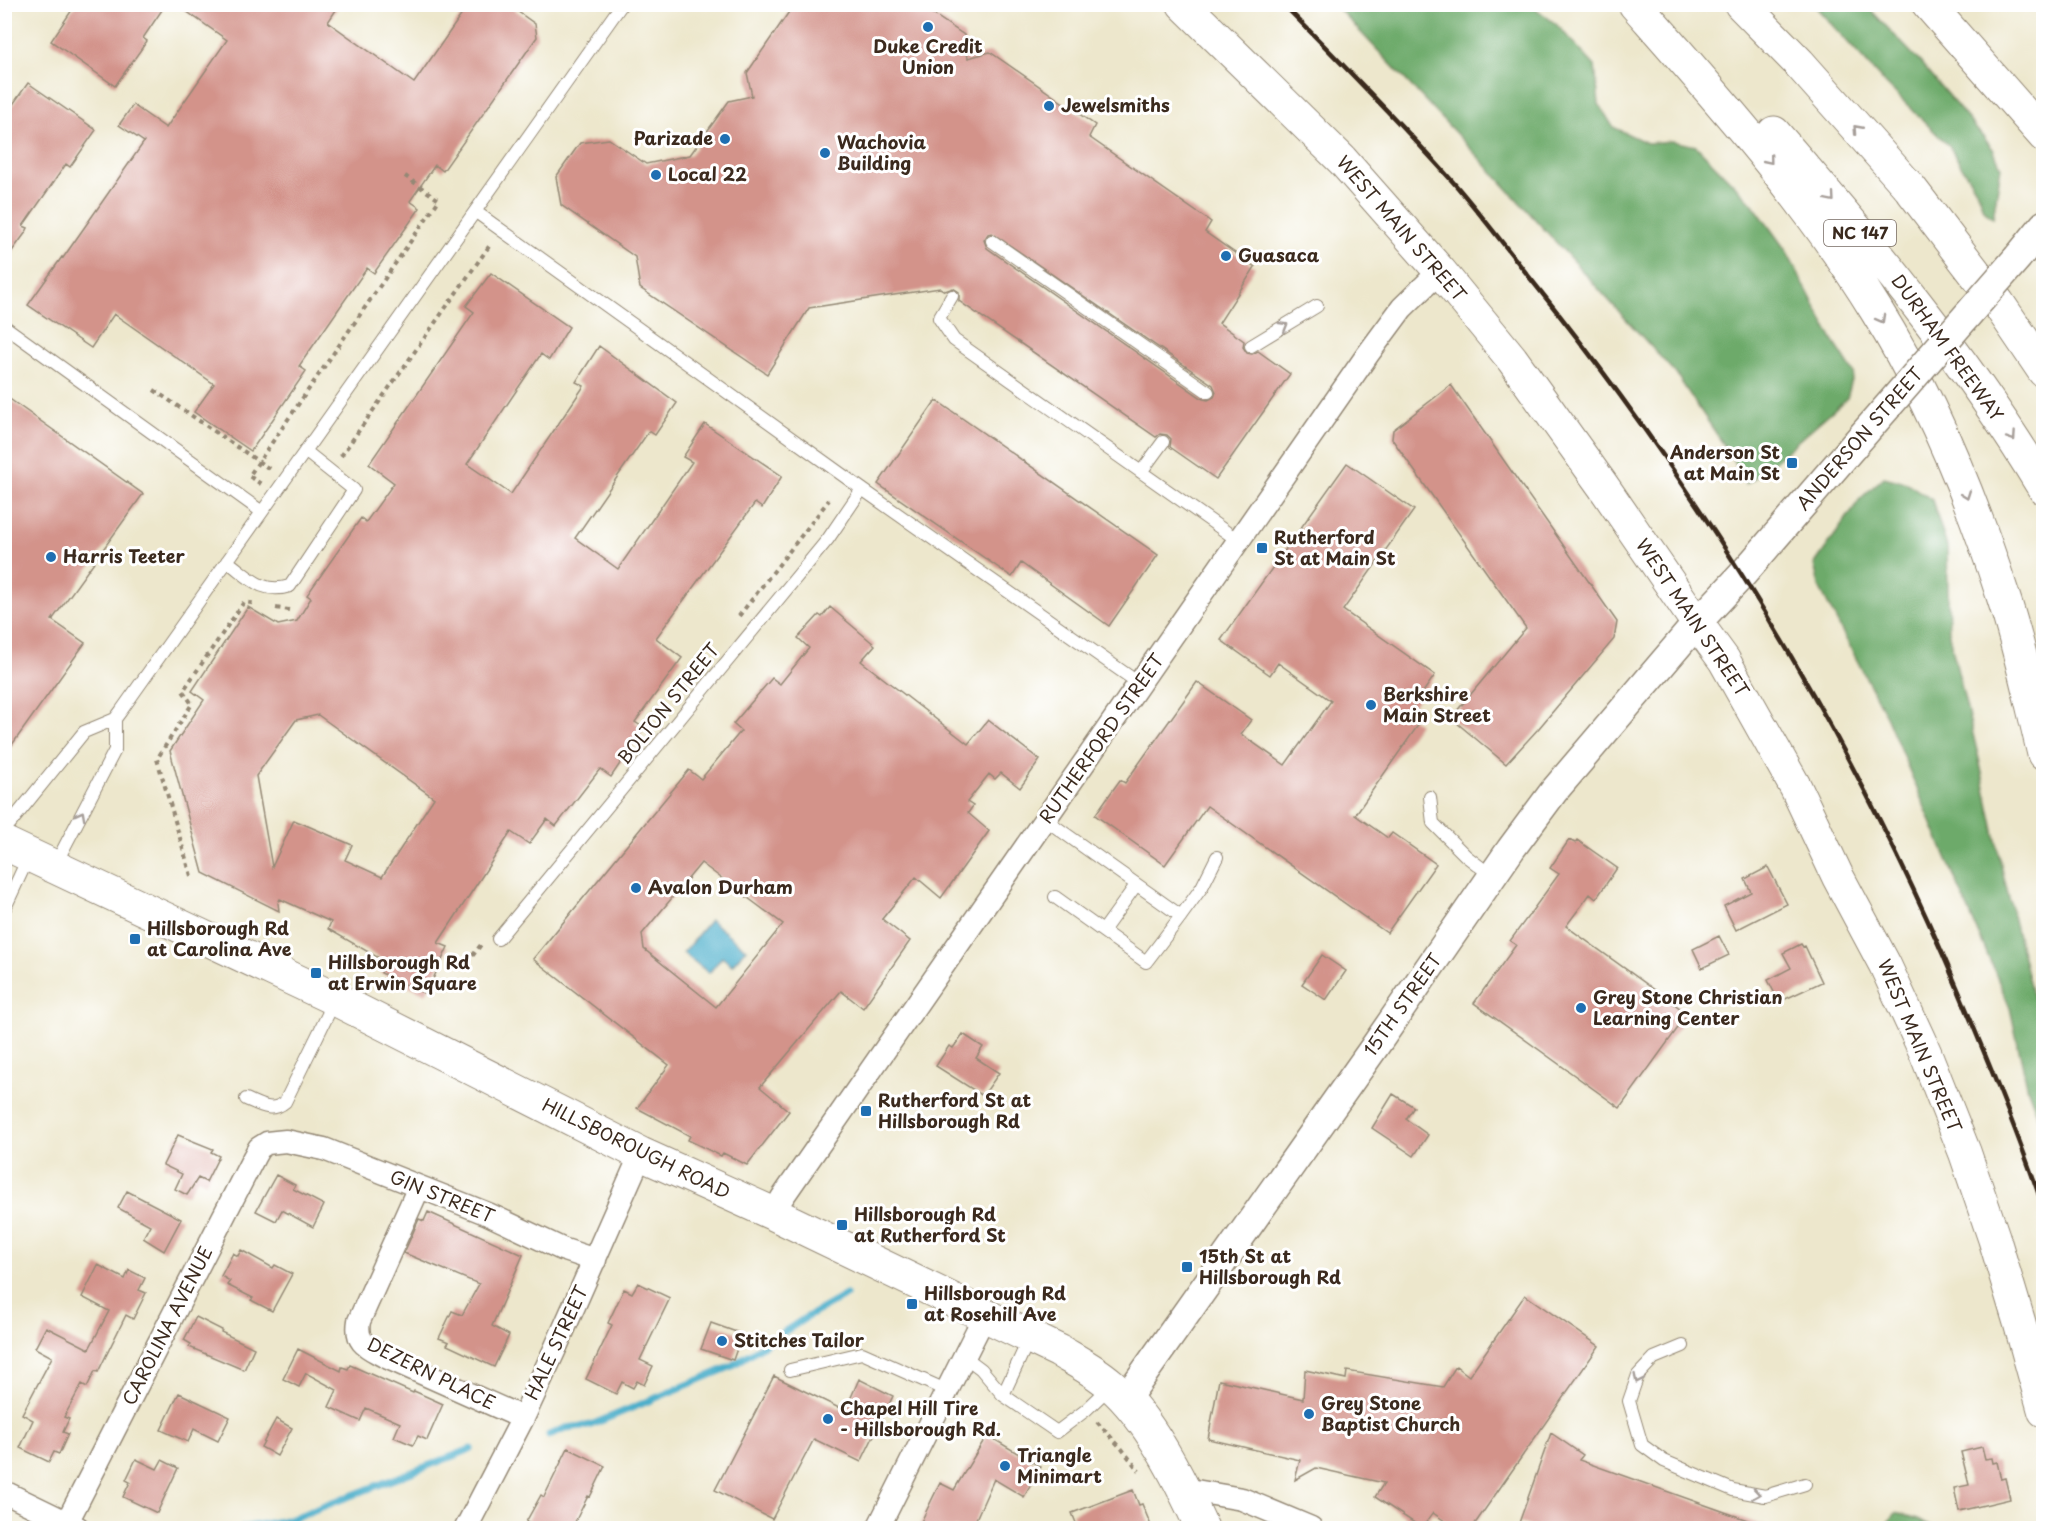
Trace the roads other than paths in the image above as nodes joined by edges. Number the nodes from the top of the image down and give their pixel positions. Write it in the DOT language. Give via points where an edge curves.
graph roads {
  1 [pos="622,4"];
  2 [pos="1183,4"];
  3 [pos="1635,4"];
  4 [pos="1646,4"];
  5 [pos="1741,4"];
  6 [pos="1928,4"];
  7 [pos="2043,136"];
  8 [pos="1910,188"];
  9 [pos="476,212"];
  10 [pos="2043,225"];
  11 [pos="992,241"];
  12 [pos="1440,271"];
  13 [pos="952,296"];
  14 [pos="1317,306"];
  15 [pos="4,326"];
  16 [pos="2043,333"];
  17 [pos="1251,346"];
  18 [pos="2043,371"];
  19 [pos="1208,392"];
  20 [pos="1163,442"];
  21 [pos="305,451"];
  22 [pos="1141,472"];
  23 [pos="2043,488"];
  24 [pos="862,489"];
  25 [pos="262,512"];
  26 [pos="1239,541"];
  27 [pos="228,561"];
  28 [pos="1697,623"];
  29 [pos="1140,684"];
  30 [pos="115,719"];
  31 [pos="2043,754"];
  32 [pos="1430,797"];
  33 [pos="1046,820"];
  34 [pos="4,831"];
  35 [pos="30,855"];
  36 [pos="1217,856"];
  37 [pos="1492,876"];
  38 [pos="1136,885"];
  39 [pos="1055,897"];
  40 [pos="4,910"];
  41 [pos="1181,916"];
  42 [pos="1103,931"];
  43 [pos="498,939"];
  44 [pos="335,999"];
  45 [pos="246,1099"];
  46 [pos="286,1141"];
  47 [pos="640,1154"];
  48 [pos="419,1187"];
  49 [pos="774,1214"];
  50 [pos="596,1260"];
  51 [pos="985,1315"];
  52 [pos="1030,1337"];
  53 [pos="1683,1346"];
  54 [pos="964,1357"];
  55 [pos="790,1370"];
  56 [pos="948,1391"];
  57 [pos="1118,1393"];
  58 [pos="1004,1395"];
  59 [pos="2043,1411"];
  60 [pos="523,1418"];
  61 [pos="1805,1484"];
  62 [pos="1184,1489"];
  63 [pos="4,1492"];
  64 [pos="69,1527"];
  65 [pos="466,1528"];
  66 [pos="878,1528"];
  67 [pos="1202,1528"];
  68 [pos="1311,1528"];
  1 -- 9 [label="lane"];
  2 -- 12 [label="main road, WEST MAIN STREET" via="1342,160"];
  3 -- 31 [label="main road, one-way" via="1794,192 1847,266 1903,357 1960,480 2003,595"];
  4 -- 23 [label="main road, DURHAM FREEWAY / NC 147, one-way" via="1747,103 1834,201 1913,298 2014,440"];
  8 -- 5 [label="main road, one-way"];
  6 -- 7 [label="main road"];
  8 -- 16 [label="main road" via="2012,291"];
  8 -- 18 [label="main road" via="1998,303"];
  9 -- 21 [label="lane"];
  9 -- 24 [label="lane"];
  10 -- 28 [label="street, ANDERSON STREET, bridge"];
  11 -- 19 [label="lane"];
  12 -- 26 [label="street, RUTHERFORD STREET" via="1402,308"];
  12 -- 28 [label="main road, WEST MAIN STREET" via="1512,359"];
  13 -- 22 [label="lane" via="939,318 954,340"];
  17 -- 14 [label="lane, one-way"];
  15 -- 25 [label="lane"];
  20 -- 22 [label="lane"];
  21 -- 25 [label="lane"];
  21 -- 27 [label="lane" via="354,490 290,586 278,590 265,588"];
  22 -- 26 [label="lane"];
  24 -- 29 [label="lane"];
  24 -- 43 [label="lane, BOLTON STREET" via="828,539"];
  25 -- 27 [label="lane"];
  26 -- 29 [label="street, RUTHERFORD STREET"];
  27 -- 30 [label="lane"];
  28 -- 37 [label="street, 15TH STREET" via="1554,791"];
  28 -- 59 [label="main road, WEST MAIN STREET" via="1724,660 1796,788 1924,1052 1994,1238"];
  29 -- 33 [label="street, RUTHERFORD STREET"];
  30 -- 34 [label="lane" via="84,732"];
  35 -- 30 [label="lane, one-way" via="115,750"];
  32 -- 37 [label="lane" via="1433,823"];
  33 -- 38 [label="lane"];
  33 -- 49 [label="street, RUTHERFORD STREET"];
  35 -- 40 [label="lane"];
  35 -- 44 [label="main road, HILLSBOROUGH ROAD"];
  36 -- 41 [label="lane" via="1202,887"];
  37 -- 57 [label="street, 15TH STREET" via="1373,1048"];
  38 -- 41 [label="lane"];
  38 -- 42 [label="lane"];
  39 -- 42 [label="lane"];
  41 -- 42 [label="lane" via="1146,962"];
  44 -- 45 [label="lane" via="285,1102 274,1108"];
  44 -- 47 [label="main road, HILLSBOROUGH ROAD"];
  46 -- 48 [label="street, GIN STREET" via="324,1149"];
  46 -- 64 [label="street, CAROLINA AVENUE" via="259,1148"];
  47 -- 49 [label="main road, HILLSBOROUGH ROAD"];
  47 -- 50 [label="street, HALE STREET"];
  48 -- 50 [label="street, GIN STREET"];
  48 -- 60 [label="street, DEZERN PLACE" via="359,1321 359,1340 386,1357"];
  49 -- 51 [label="main road, HILLSBOROUGH ROAD"];
  50 -- 60 [label="street, HALE STREET"];
  51 -- 52 [label="main road, HILLSBOROUGH ROAD"];
  51 -- 54 [label="street"];
  52 -- 57 [label="main road, HILLSBOROUGH ROAD" via="1095,1372"];
  52 -- 58 [label="lane"];
  53 -- 61 [label="lane, one-way" via="1654,1358 1638,1375 1629,1401 1641,1445 1664,1461 1733,1490 1765,1496"];
  54 -- 56 [label="street"];
  54 -- 58 [label="lane" via="981,1369"];
  55 -- 56 [label="lane" via="862,1353"];
  56 -- 66 [label="street"];
  57 -- 58 [label="lane" via="1057,1432"];
  57 -- 62 [label="main road, HILLSBOROUGH ROAD" via="1152,1433"];
  60 -- 65 [label="street, HALE STREET"];
  62 -- 67 [label="main road, HILLSBOROUGH ROAD"];
  62 -- 68 [label="street" via="1242,1499"];
  63 -- 64 [label="street"];
}
